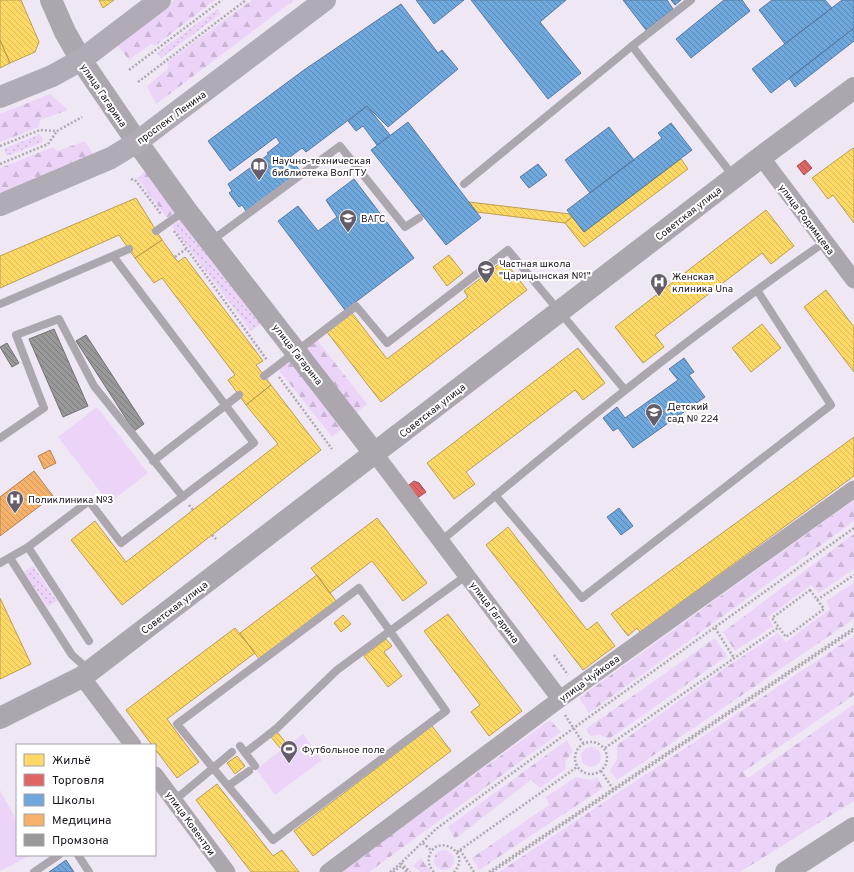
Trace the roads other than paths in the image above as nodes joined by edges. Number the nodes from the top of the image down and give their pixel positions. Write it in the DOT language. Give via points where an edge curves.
graph roads {
  1 [pos="51,0"];
  2 [pos="160,0"];
  3 [pos="325,0"];
  4 [pos="691,0"];
  5 [pos="632,46"];
  6 [pos="81,60"];
  7 [pos="854,88"];
  8 [pos="0,98"];
  9 [pos="137,142"];
  10 [pos="761,157"];
  11 [pos="734,177"];
  12 [pos="464,184"];
  13 [pos="0,205"];
  14 [pos="186,210"];
  15 [pos="419,218"];
  16 [pos="156,231"];
  17 [pos="211,242"];
  18 [pos="825,242"];
  19 [pos="129,249"];
  20 [pos="113,256"];
  21 [pos="854,280"];
  22 [pos="757,290"];
  23 [pos="0,304"];
  24 [pos="559,312"];
  25 [pos="296,352"];
  26 [pos="264,376"];
  27 [pos="625,390"];
  28 [pos="239,395"];
  29 [pos="226,405"];
  30 [pos="0,438"];
  31 [pos="375,454"];
  32 [pos="154,461"];
  33 [pos="854,489"];
  34 [pos="495,495"];
  35 [pos="183,497"];
  36 [pos="441,541"];
  37 [pos="28,547"];
  38 [pos="10,558"];
  39 [pos="0,563"];
  40 [pos="467,575"];
  41 [pos="390,631"];
  42 [pos="89,641"];
  43 [pos="86,674"];
  44 [pos="562,706"];
  45 [pos="0,718"];
  46 [pos="132,744"];
  47 [pos="232,752"];
  48 [pos="213,768"];
  49 [pos="228,786"];
  50 [pos="162,789"];
  51 [pos="854,828"];
  52 [pos="58,856"];
  53 [pos="79,856"];
  54 [pos="34,872"];
  55 [pos="89,872"];
  56 [pos="227,872"];
  57 [pos="328,872"];
  58 [pos="786,872"];
  1 -- 6 [label="street, улица Гагарина"];
  2 -- 6 [label="main road"];
  3 -- 9 [label="main road, проспект Ленина"];
  4 -- 5 [label="lane"];
  5 -- 11 [label="lane"];
  5 -- 12 [label="lane"];
  6 -- 8 [label="main road" via="52,76"];
  6 -- 9 [label="street, улица Гагарина"];
  7 -- 10 [label="street, Советская улица"];
  9 -- 13 [label="main road, проспект Ленина" via="111,158"];
  9 -- 14 [label="street, улица Гагарина"];
  10 -- 11 [label="street, Советская улица"];
  10 -- 18 [label="street, улица Родимцева"];
  11 -- 24 [label="street, Советская улица"];
  14 -- 16 [label="lane"];
  14 -- 17 [label="street, улица Гагарина"];
  15 -- 17 [label="lane" via="405,227 340,146"];
  17 -- 25 [label="street, улица Гагарина"];
  18 -- 21 [label="street, улица Родимцева"];
  18 -- 22 [label="lane"];
  19 -- 20 [label="lane"];
  20 -- 23 [label="lane"];
  20 -- 29 [label="lane"];
  22 -- 27 [label="lane"];
  22 -- 34 [label="lane" via="830,405 824,410 582,598"];
  24 -- 25 [label="lane" via="508,250 387,343 356,306"];
  24 -- 27 [label="lane"];
  24 -- 31 [label="street, Советская улица"];
  25 -- 26 [label="lane"];
  25 -- 31 [label="street, улица Гагарина"];
  27 -- 34 [label="lane"];
  28 -- 29 [label="lane"];
  29 -- 32 [label="lane"];
  29 -- 35 [label="lane" via="254,442"];
  30 -- 32 [label="lane" via="44,408 16,335 59,319 94,386"];
  31 -- 36 [label="street, улица Гагарина"];
  31 -- 43 [label="street, Советская улица"];
  32 -- 35 [label="lane"];
  33 -- 44 [label="street, улица Чуйкова"];
  34 -- 36 [label="lane"];
  35 -- 37 [label="lane" via="121,543 89,501"];
  36 -- 40 [label="street, улица Гагарина"];
  37 -- 38 [label="lane"];
  37 -- 42 [label="lane"];
  38 -- 39 [label="lane"];
  38 -- 43 [label="lane"];
  40 -- 41 [label="lane"];
  40 -- 44 [label="street, улица Гагарина"];
  41 -- 48 [label="lane" via="359,588 177,724"];
  41 -- 49 [label="lane" via="337,670 277,728 243,749 252,768"];
  41 -- 49 [label="lane" via="446,711 274,840"];
  43 -- 45 [label="street, Советская улица"];
  43 -- 46 [label="street"];
  44 -- 57 [label="street, улица Чуйкова"];
  47 -- 48 [label="lane"];
  48 -- 49 [label="lane"];
  48 -- 50 [label="lane" via="182,794"];
  50 -- 56 [label="street, улица Ковентри"];
  51 -- 58 [label="street"];
  52 -- 54 [label="lane"];
  53 -- 55 [label="lane"];
}
